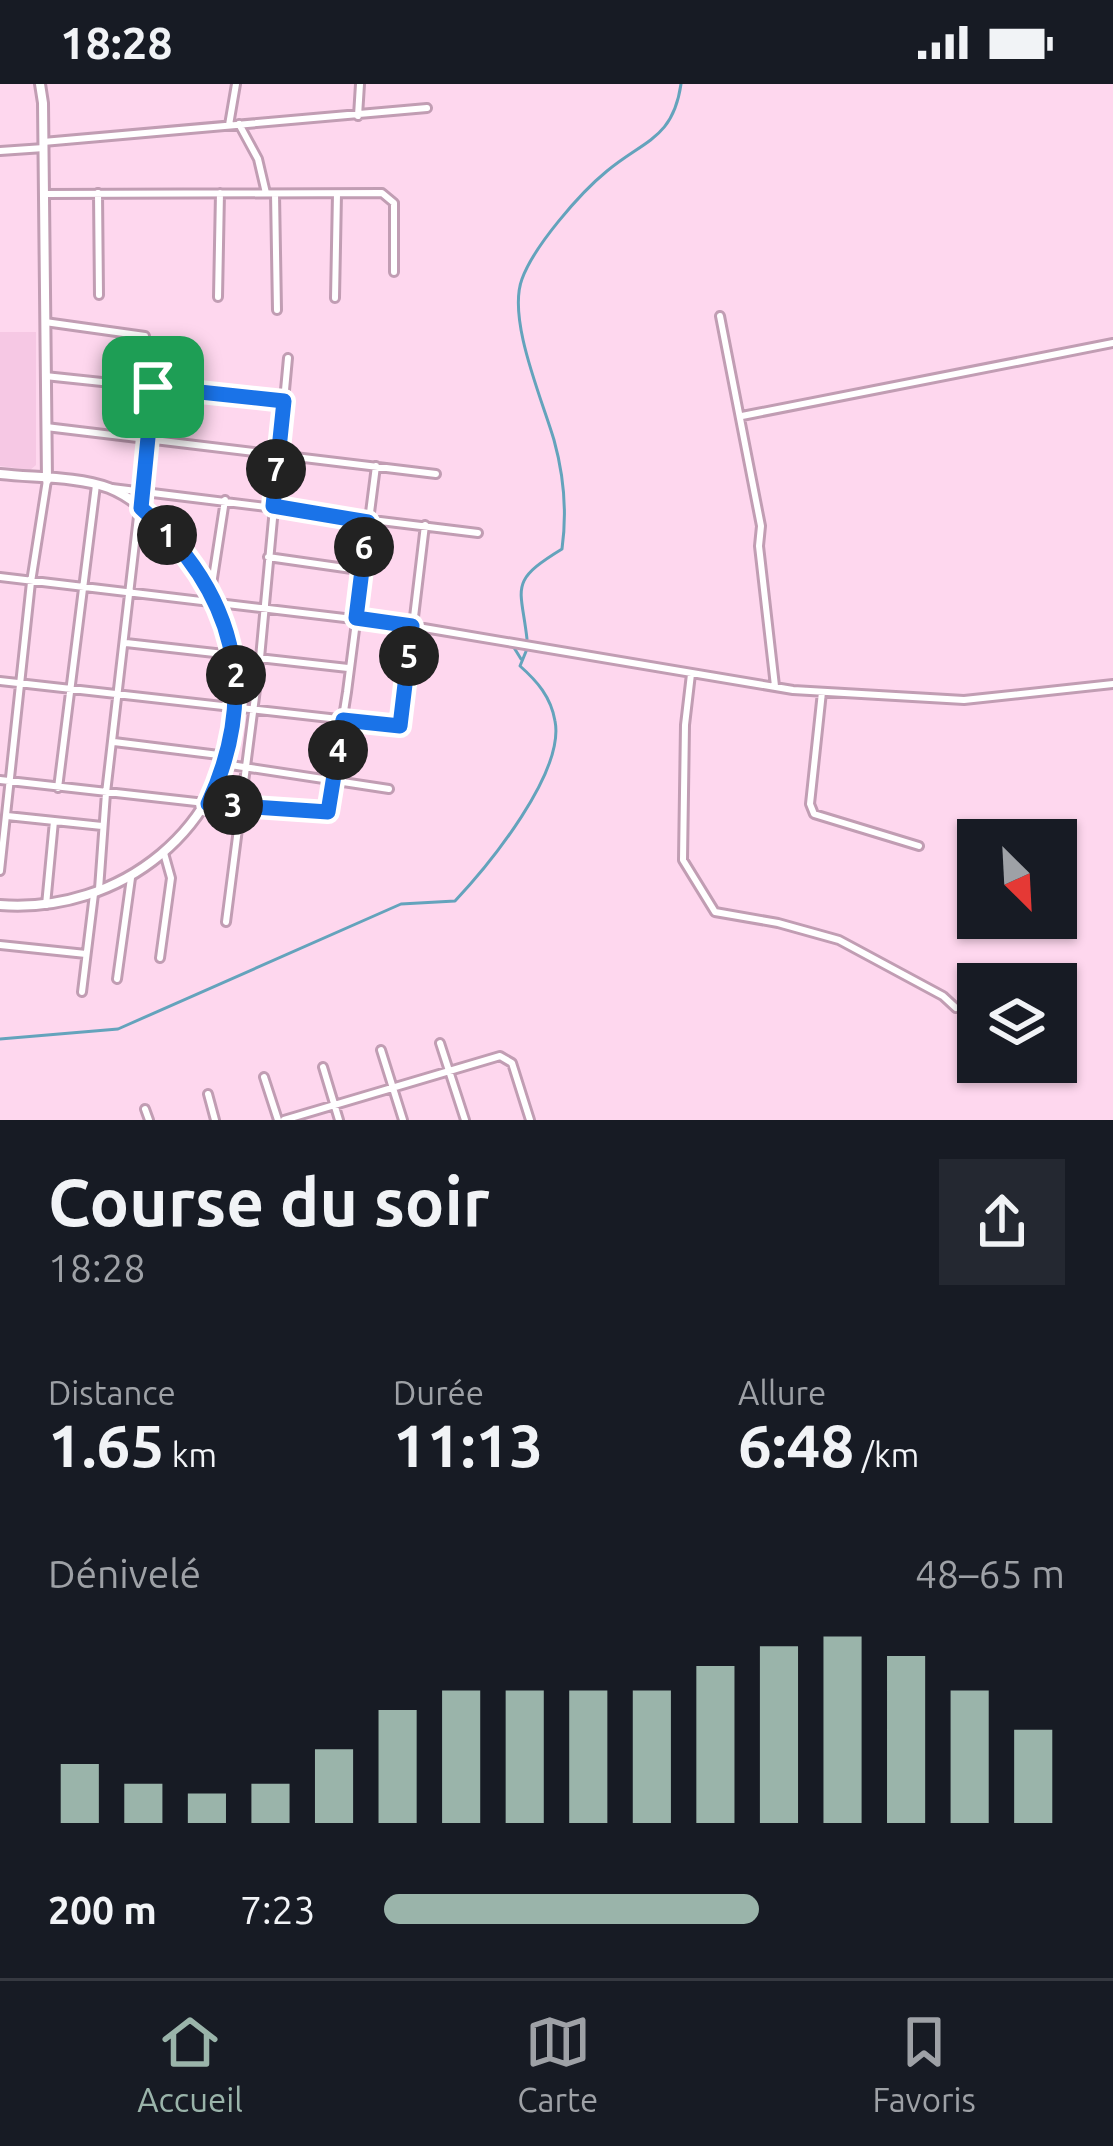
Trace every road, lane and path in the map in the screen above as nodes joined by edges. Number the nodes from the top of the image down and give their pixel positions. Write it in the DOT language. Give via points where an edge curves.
graph roads {
  1 [pos="40,84"];
  2 [pos="236,84"];
  3 [pos="360,84"];
  4 [pos="428,108"];
  5 [pos="358,116"];
  6 [pos="239,124"];
  7 [pos="229,125"];
  8 [pos="44,145"];
  9 [pos="0,151"];
  10 [pos="220,193"];
  11 [pos="266,193"];
  12 [pos="44,194"];
  13 [pos="98,194"];
  14 [pos="275,194"];
  15 [pos="337,194"];
  16 [pos="394,272"];
  17 [pos="99,295"];
  18 [pos="218,297"];
  19 [pos="335,298"];
  20 [pos="277,310"];
  21 [pos="720,316"];
  22 [pos="45,322"];
  23 [pos="145,335"];
  24 [pos="1113,343"];
  25 [pos="289,358"];
  26 [pos="45,376"];
  27 [pos="153,387"];
  28 [pos="284,401"];
  29 [pos="742,416"];
  30 [pos="45,426"];
  31 [pos="148,437"];
  32 [pos="277,454"];
  33 [pos="376,466"];
  34 [pos="436,474"];
  35 [pos="0,475"];
  36 [pos="46,480"];
  37 [pos="96,485"];
  38 [pos="108,488"];
  39 [pos="142,490"];
  40 [pos="225,500"];
  41 [pos="273,506"];
  42 [pos="141,508"];
  43 [pos="368,522"];
  44 [pos="425,525"];
  45 [pos="478,533"];
  46 [pos="268,557"];
  47 [pos="361,570"];
  48 [pos="0,577"];
  49 [pos="31,582"];
  50 [pos="81,587"];
  51 [pos="130,593"];
  52 [pos="213,598"];
  53 [pos="263,608"];
  54 [pos="356,618"];
  55 [pos="412,626"];
  56 [pos="125,643"];
  57 [pos="234,655"];
  58 [pos="260,658"];
  59 [pos="349,668"];
  60 [pos="691,674"];
  61 [pos="0,681"];
  62 [pos="20,683"];
  63 [pos="1113,684"];
  64 [pos="775,687"];
  65 [pos="70,690"];
  66 [pos="822,692"];
  67 [pos="120,693"];
  68 [pos="235,708"];
  69 [pos="254,709"];
  70 [pos="343,720"];
  71 [pos="114,742"];
  72 [pos="225,760"];
  73 [pos="246,768"];
  74 [pos="0,780"];
  75 [pos="11,781"];
  76 [pos="333,781"];
  77 [pos="58,788"];
  78 [pos="389,789"];
  79 [pos="106,793"];
  80 [pos="208,804"];
  81 [pos="238,804"];
  82 [pos="8,816"];
  83 [pos="54,820"];
  84 [pos="102,826"];
  85 [pos="919,846"];
  86 [pos="164,853"];
  87 [pos="0,871"];
  88 [pos="130,878"];
  89 [pos="96,893"];
  90 [pos="46,904"];
  91 [pos="0,905"];
  92 [pos="226,922"];
  93 [pos="0,945"];
  94 [pos="87,954"];
  95 [pos="160,958"];
  96 [pos="117,979"];
  97 [pos="82,992"];
  98 [pos="956,1008"];
  99 [pos="440,1043"];
  100 [pos="382,1050"];
  101 [pos="323,1067"];
  102 [pos="449,1070"];
  103 [pos="264,1077"];
  104 [pos="393,1087"];
  105 [pos="208,1094"];
  106 [pos="334,1105"];
  107 [pos="146,1108"];
  108 [pos="149,1120"];
  109 [pos="215,1120"];
  110 [pos="281,1120"];
  111 [pos="339,1120"];
  112 [pos="403,1120"];
  113 [pos="465,1120"];
  114 [pos="530,1120"];
  1 -- 8 [label="street"];
  2 -- 7 [label="street"];
  3 -- 5 [label="street"];
  4 -- 5 [label="street"];
  5 -- 6 [label="street"];
  6 -- 7 [label="street"];
  6 -- 11 [label="street"];
  7 -- 8 [label="street"];
  8 -- 9 [label="street"];
  8 -- 12 [label="street"];
  10 -- 11 [label="street"];
  10 -- 13 [label="street"];
  10 -- 18 [label="street"];
  11 -- 14 [label="street"];
  12 -- 13 [label="street"];
  12 -- 22 [label="street"];
  13 -- 17 [label="street"];
  14 -- 15 [label="street"];
  14 -- 20 [label="street"];
  15 -- 16 [label="street" via="393,199"];
  15 -- 19 [label="street"];
  21 -- 29 [label="street"];
  22 -- 23 [label="street"];
  22 -- 26 [label="street"];
  24 -- 29 [label="street"];
  25 -- 28 [label="street"];
  26 -- 27 [label="street"];
  26 -- 30 [label="street"];
  27 -- 28 [label="street"];
  27 -- 31 [label="street"];
  28 -- 32 [label="street"];
  29 -- 64 [label="street"];
  30 -- 31 [label="street"];
  30 -- 36 [label="street"];
  31 -- 32 [label="street"];
  31 -- 39 [label="street"];
  32 -- 33 [label="street"];
  32 -- 41 [label="street"];
  33 -- 34 [label="street"];
  33 -- 43 [label="street"];
  35 -- 36 [label="street"];
  36 -- 37 [label="street"];
  36 -- 49 [label="street"];
  37 -- 38 [label="street"];
  37 -- 50 [label="street"];
  38 -- 39 [label="street"];
  38 -- 42 [label="street"];
  39 -- 40 [label="street"];
  39 -- 42 [label="street"];
  40 -- 41 [label="street"];
  40 -- 52 [label="street"];
  41 -- 43 [label="street"];
  41 -- 46 [label="street"];
  42 -- 51 [label="street"];
  42 -- 52 [label="street"];
  43 -- 44 [label="street"];
  43 -- 47 [label="street"];
  44 -- 45 [label="street"];
  44 -- 55 [label="street"];
  46 -- 47 [label="street"];
  46 -- 53 [label="street"];
  47 -- 54 [label="street"];
  48 -- 49 [label="street"];
  49 -- 50 [label="street"];
  49 -- 62 [label="street"];
  50 -- 51 [label="street"];
  50 -- 65 [label="street"];
  51 -- 52 [label="street"];
  51 -- 56 [label="street"];
  52 -- 53 [label="street"];
  52 -- 57 [label="street"];
  53 -- 54 [label="street"];
  53 -- 58 [label="street"];
  54 -- 55 [label="street"];
  54 -- 59 [label="street"];
  55 -- 60 [label="street"];
  55 -- 70 [label="street" via="400,726"];
  56 -- 57 [label="street"];
  56 -- 67 [label="street"];
  57 -- 58 [label="street"];
  57 -- 68 [label="street"];
  58 -- 59 [label="street"];
  58 -- 69 [label="street"];
  59 -- 70 [label="street"];
  60 -- 64 [label="street"];
  60 -- 98 [label="street" via="683,860 716,911 838,940"];
  61 -- 62 [label="street"];
  62 -- 65 [label="street"];
  62 -- 75 [label="street"];
  63 -- 66 [label="street" via="964,700"];
  64 -- 66 [label="street"];
  65 -- 67 [label="street"];
  65 -- 77 [label="street"];
  66 -- 85 [label="street" via="814,814"];
  67 -- 68 [label="street"];
  67 -- 71 [label="street"];
  68 -- 69 [label="street"];
  68 -- 72 [label="street"];
  69 -- 70 [label="street"];
  69 -- 73 [label="street"];
  70 -- 76 [label="street"];
  71 -- 72 [label="street"];
  71 -- 79 [label="street"];
  72 -- 73 [label="street"];
  72 -- 80 [label="street"];
  73 -- 76 [label="street"];
  73 -- 81 [label="street"];
  74 -- 75 [label="street"];
  75 -- 77 [label="street"];
  75 -- 82 [label="street"];
  76 -- 78 [label="street"];
  76 -- 81 [label="street" via="328,812"];
  77 -- 79 [label="street"];
  79 -- 80 [label="street"];
  79 -- 84 [label="street"];
  80 -- 81 [label="street"];
  80 -- 86 [label="street"];
  81 -- 92 [label="street"];
  82 -- 83 [label="street"];
  82 -- 87 [label="street"];
  83 -- 84 [label="street"];
  83 -- 90 [label="street"];
  84 -- 89 [label="street"];
  86 -- 88 [label="street"];
  86 -- 95 [label="street" via="171,878"];
  88 -- 89 [label="street"];
  88 -- 96 [label="street"];
  89 -- 90 [label="street"];
  89 -- 94 [label="street"];
  90 -- 91 [label="street"];
  93 -- 94 [label="street"];
  94 -- 97 [label="street"];
  99 -- 102 [label="street"];
  100 -- 104 [label="street"];
  101 -- 106 [label="street"];
  102 -- 104 [label="street"];
  102 -- 113 [label="street"];
  102 -- 114 [label="street" via="507,1057"];
  103 -- 110 [label="street"];
  104 -- 106 [label="street"];
  104 -- 112 [label="street"];
  105 -- 109 [label="street"];
  106 -- 110 [label="street"];
  106 -- 111 [label="street"];
  107 -- 108 [label="street"];
}
